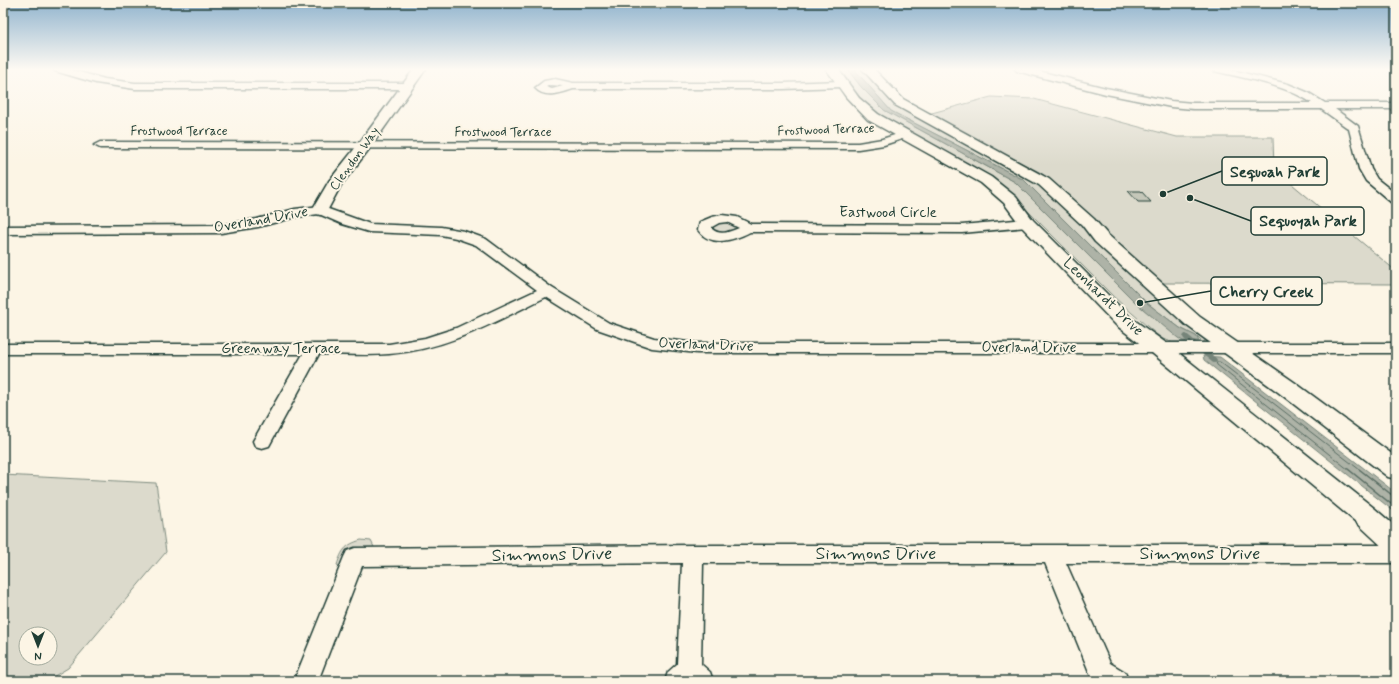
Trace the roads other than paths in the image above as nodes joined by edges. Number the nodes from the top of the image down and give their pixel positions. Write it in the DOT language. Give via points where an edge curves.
graph roads {
  1 [pos="396,101"];
  2 [pos="854,101"];
  3 [pos="898,101"];
  4 [pos="1151,101"];
  5 [pos="1315,101"];
  6 [pos="1323,106"];
  7 [pos="1396,106"];
  8 [pos="904,136"];
  9 [pos="100,145"];
  10 [pos="365,145"];
  11 [pos="1396,200"];
  12 [pos="320,210"];
  13 [pos="1027,223"];
  14 [pos="748,228"];
  15 [pos="3,230"];
  16 [pos="547,291"];
  17 [pos="1159,348"];
  18 [pos="1230,348"];
  19 [pos="1396,348"];
  20 [pos="3,349"];
  21 [pos="314,349"];
  22 [pos="262,441"];
  23 [pos="1396,470"];
  24 [pos="1396,543"];
  25 [pos="693,554"];
  26 [pos="1052,554"];
  27 [pos="1396,554"];
  28 [pos="689,677"];
  29 [pos="1103,678"];
  30 [pos="306,681"];
  1 -- 10 [label="street, Clendon Way"];
  2 -- 8 [label="street, Leonhardt Drive" via="873,117"];
  3 -- 18 [label="street" via="1044,182 1088,222 1100,238 1193,321"];
  4 -- 6 [label="street" via="1193,106"];
  5 -- 6 [label="street"];
  6 -- 7 [label="street"];
  6 -- 11 [label="street" via="1354,128 1368,175"];
  8 -- 10 [label="street, Frostwood Terrace" via="858,146"];
  8 -- 13 [label="street, Leonhardt Drive" via="986,180 1010,200"];
  9 -- 10 [label="street, Frostwood Terrace"];
  10 -- 12 [label="street, Clendon Way" via="334,184"];
  12 -- 15 [label="street, Overland Drive" via="221,229"];
  12 -- 16 [label="street, Overland Drive" via="369,228 440,231 481,242"];
  13 -- 14 [label="street, Eastwood Circle" via="962,229"];
  13 -- 17 [label="street, Leonhardt Drive" via="1123,321"];
  16 -- 17 [label="street, Overland Drive" via="603,326 652,343 697,348"];
  16 -- 21 [label="street, Greenway Terrace" via="462,332 427,343 389,349"];
  17 -- 18 [label="street, Overland Drive"];
  17 -- 24 [label="street, Leonhardt Drive"];
  18 -- 19 [label="street, Overland Drive"];
  18 -- 23 [label="street"];
  20 -- 21 [label="street, Greenway Terrace"];
  21 -- 22 [label="street"];
  25 -- 26 [label="street, Simmons Drive"];
  25 -- 28 [label="street"];
  25 -- 30 [label="street, Simmons Drive" via="355,557"];
  26 -- 27 [label="street, Simmons Drive"];
  26 -- 29 [label="street"];
}
